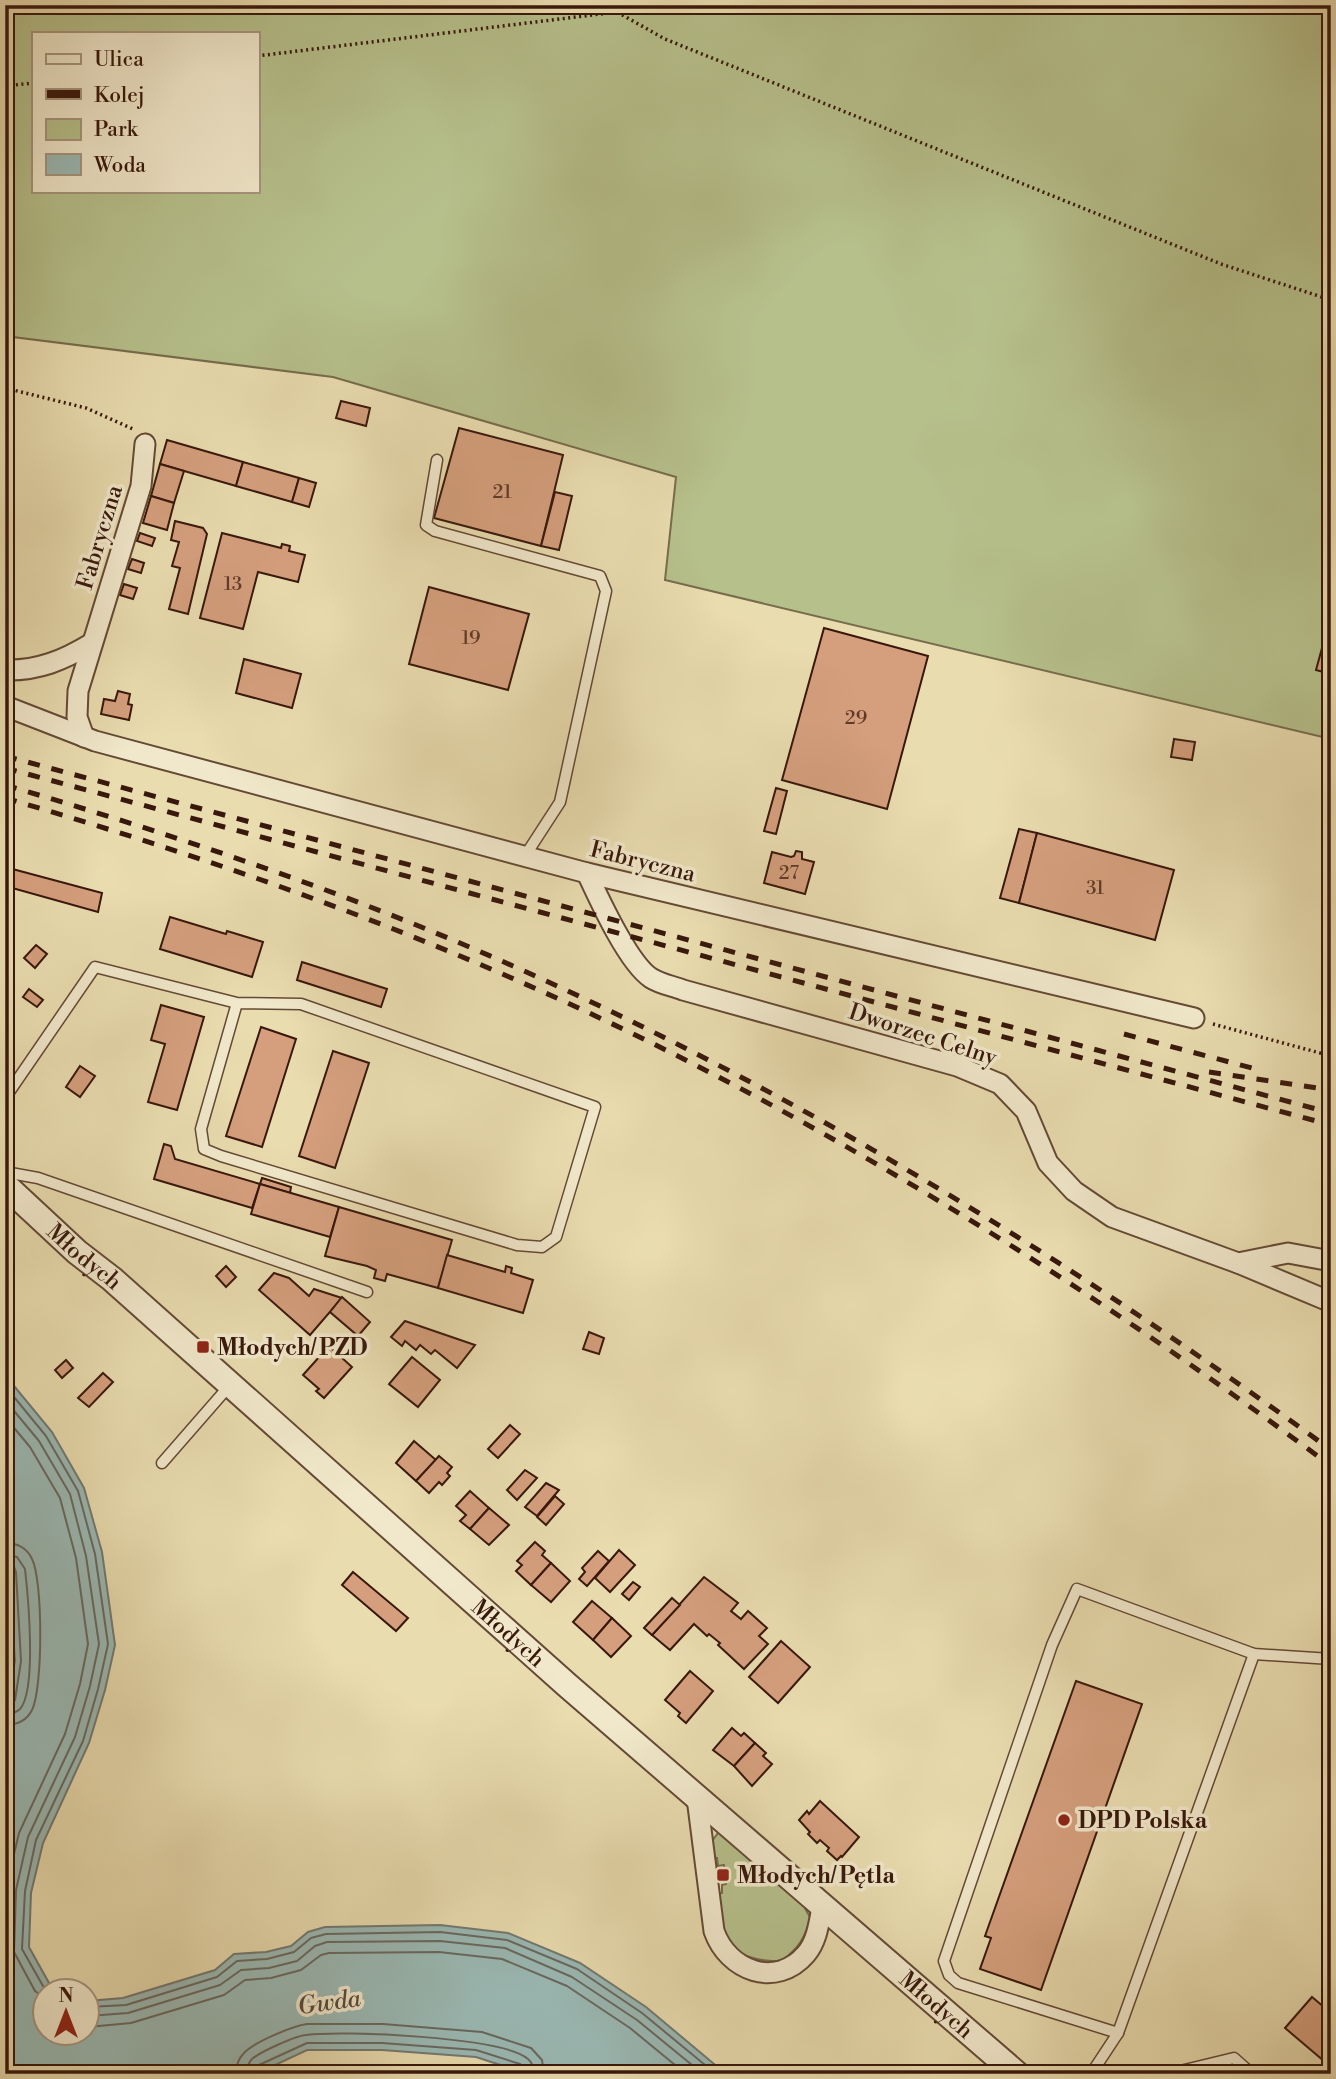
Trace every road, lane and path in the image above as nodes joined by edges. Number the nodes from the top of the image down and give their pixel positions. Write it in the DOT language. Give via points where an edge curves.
graph roads {
  1 [pos="615,5"];
  2 [pos="617,12"];
  3 [pos="259,56"];
  4 [pos="32,83"];
  5 [pos="5,86"];
  6 [pos="1331,300"];
  7 [pos="5,388"];
  8 [pos="145,444"];
  9 [pos="437,460"];
  10 [pos="92,643"];
  11 [pos="5,670"];
  12 [pos="5,706"];
  13 [pos="84,737"];
  14 [pos="525,856"];
  15 [pos="587,873"];
  16 [pos="237,1003"];
  17 [pos="1194,1018"];
  18 [pos="1331,1056"];
  19 [pos="5,1098"];
  20 [pos="5,1172"];
  21 [pos="5,1185"];
  22 [pos="1331,1261"];
  23 [pos="1238,1264"];
  24 [pos="367,1292"];
  25 [pos="1331,1302"];
  26 [pos="230,1384"];
  27 [pos="162,1462"];
  28 [pos="1254,1654"];
  29 [pos="1331,1659"];
  30 [pos="697,1798"];
  31 [pos="822,1907"];
  32 [pos="1118,2033"];
  33 [pos="1017,2074"];
  34 [pos="1091,2074"];
  35 [pos="1168,2074"];
  36 [pos="1252,2074"];
  1 -- 2 [label="path"];
  2 -- 3 [label="path"];
  2 -- 6 [label="path" via="665,39 1058,200 1222,264"];
  4 -- 5 [label="path"];
  7 -- 8 [label="path" via="108,416 139,433"];
  8 -- 10 [label="street, Fabryczna" via="141,486"];
  9 -- 14 [label="lane" via="426,525 600,576 606,591 560,802"];
  10 -- 11 [label="street" via="66,659 36,668"];
  10 -- 13 [label="street, Fabryczna" via="78,691 77,717"];
  12 -- 13 [label="street, Fabryczna"];
  13 -- 14 [label="street, Fabryczna"];
  14 -- 15 [label="street, Fabryczna"];
  15 -- 17 [label="street, Fabryczna"];
  15 -- 23 [label="street, Dworzec Celny" via="618,934 650,978 957,1066 1000,1084 1026,1111 1048,1163 1074,1191 1112,1217"];
  16 -- 16 [label="lane" via="201,1129 204,1149 517,1245 542,1247 556,1237 594,1107 301,1004"];
  16 -- 19 [label="lane" via="95,967"];
  17 -- 18 [label="path"];
  20 -- 24 [label="lane" via="38,1178"];
  21 -- 26 [label="street, Młodych"];
  22 -- 23 [label="street" via="1288,1253"];
  23 -- 25 [label="street, Dworzec Celny"];
  26 -- 27 [label="lane"];
  26 -- 30 [label="street, Młodych"];
  28 -- 29 [label="lane"];
  28 -- 32 [label="lane"];
  28 -- 32 [label="lane" via="1077,1590 1052,1645 944,1961 958,1983"];
  30 -- 31 [label="street, Młodych"];
  30 -- 31 [label="street" via="714,1931 733,1961 760,1972 797,1963 812,1946"];
  31 -- 33 [label="street, Młodych"];
  32 -- 34 [label="lane"];
  35 -- 36 [label="lane" via="1234,2058"];
}
